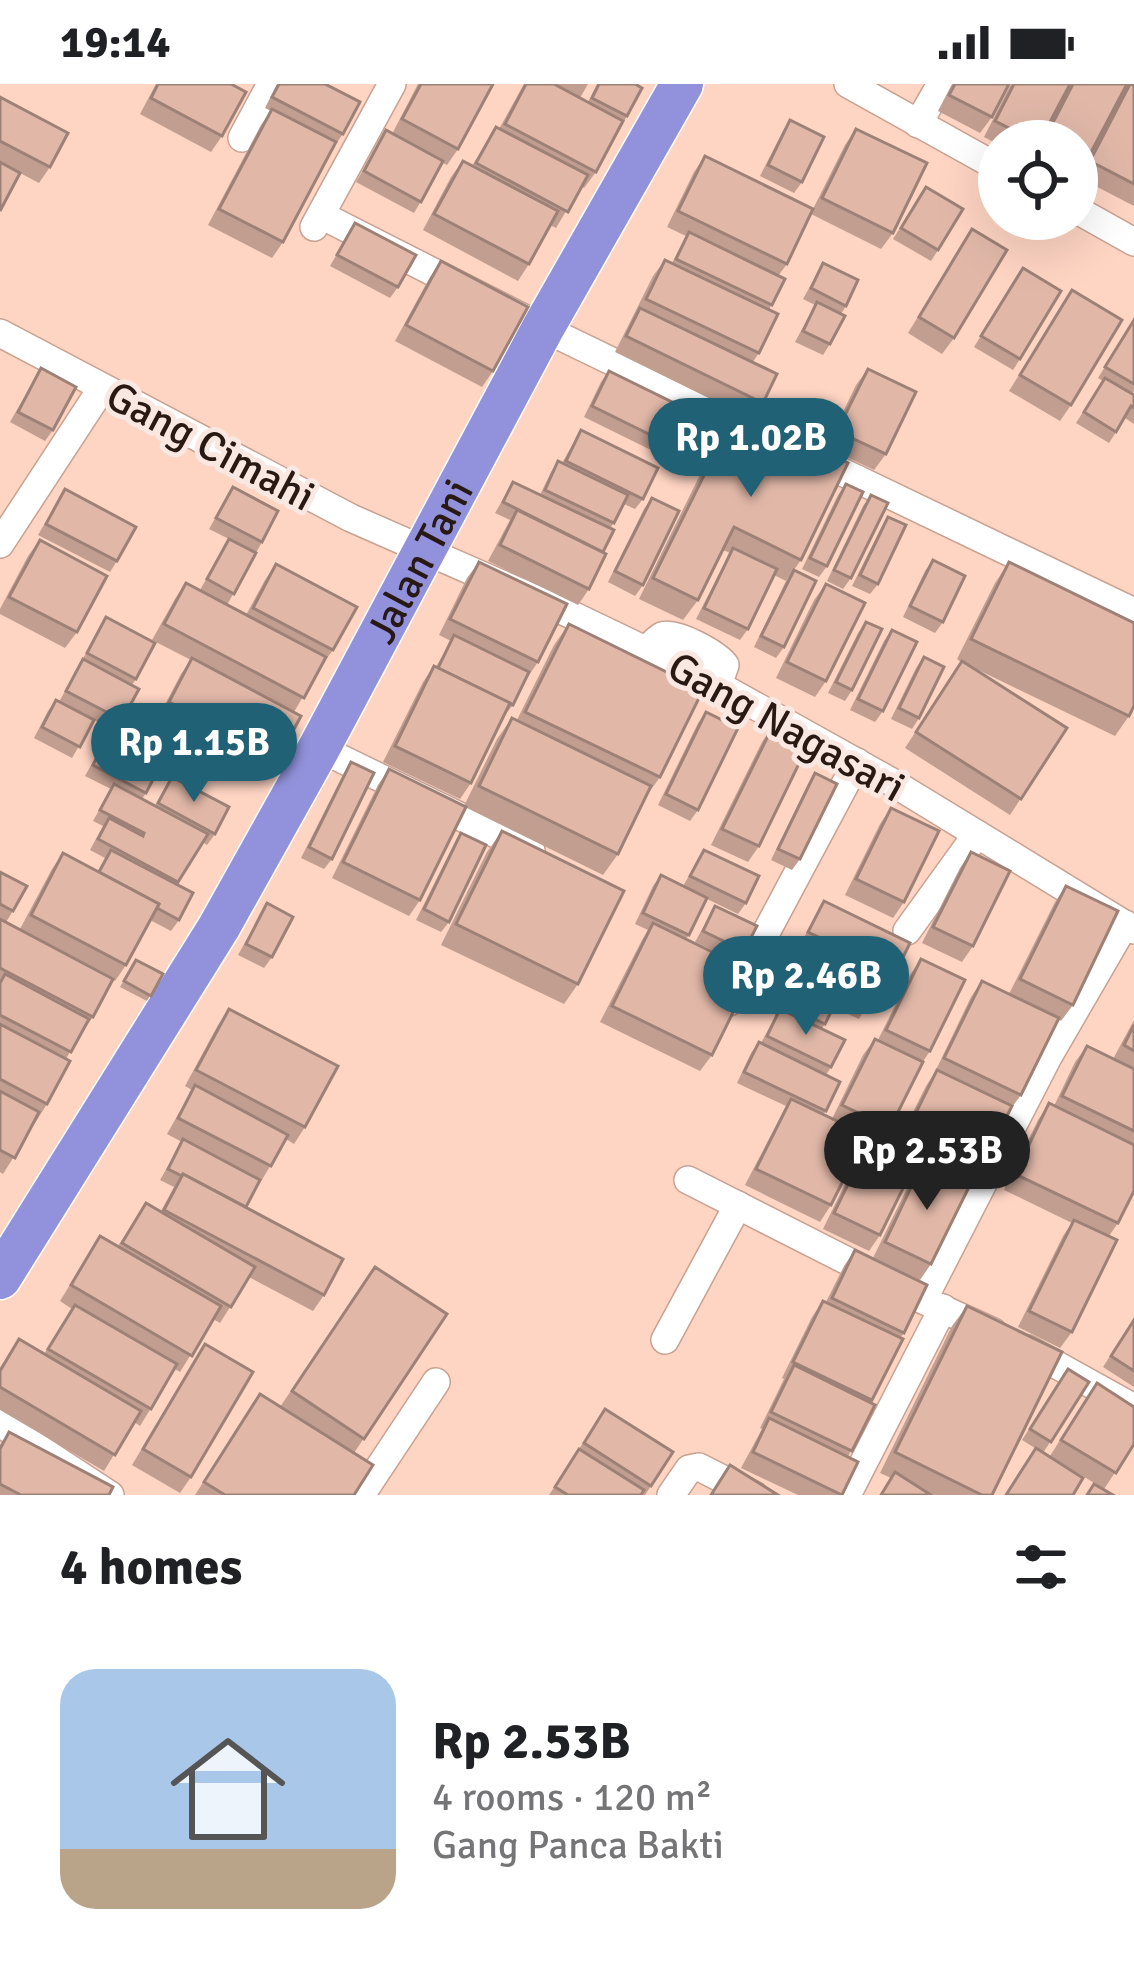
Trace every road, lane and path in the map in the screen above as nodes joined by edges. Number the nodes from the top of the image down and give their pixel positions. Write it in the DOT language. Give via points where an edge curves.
graph roads {
  1 [pos="272,84"];
  2 [pos="392,84"];
  3 [pos="682,84"];
  4 [pos="848,84"];
  5 [pos="941,84"];
  6 [pos="918,124"];
  7 [pos="242,138"];
  8 [pos="978,157"];
  9 [pos="1098,222"];
  10 [pos="1134,242"];
  11 [pos="543,328"];
  12 [pos="0,333"];
  13 [pos="102,388"];
  14 [pos="0,544"];
  15 [pos="425,552"];
  16 [pos="1134,611"];
  17 [pos="319,748"];
  18 [pos="857,762"];
  19 [pos="977,834"];
  20 [pos="556,864"];
  21 [pos="1130,927"];
  22 [pos="907,931"];
  23 [pos="713,1032"];
  24 [pos="688,1180"];
  25 [pos="738,1205"];
  26 [pos="0,1278"];
  27 [pos="933,1304"];
  28 [pos="665,1340"];
  29 [pos="436,1382"];
  30 [pos="1134,1408"];
  31 [pos="0,1423"];
  32 [pos="110,1495"];
  33 [pos="361,1495"];
  34 [pos="671,1495"];
  35 [pos="754,1495"];
  36 [pos="847,1495"];
  1 -- 7 [label="street"];
  2 -- 11 [label="street" via="316,222"];
  3 -- 11 [label="highway, Jalan Tani"];
  4 -- 6 [label="street"];
  5 -- 6 [label="street"];
  6 -- 8 [label="street"];
  9 -- 10 [label="street"];
  11 -- 15 [label="highway, Jalan Tani"];
  11 -- 16 [label="street"];
  12 -- 13 [label="street, Gang Cimahi"];
  13 -- 14 [label="street"];
  13 -- 15 [label="street, Gang Cimahi"];
  15 -- 17 [label="highway, Jalan Tani"];
  15 -- 18 [label="street, Gang Nagasari" via="646,650"];
  17 -- 20 [label="street"];
  17 -- 26 [label="highway, Jalan Tani" via="219,927"];
  18 -- 19 [label="street, Gang Nagasari"];
  18 -- 23 [label="street"];
  19 -- 21 [label="street, Gang Nagasari"];
  19 -- 22 [label="street"];
  21 -- 27 [label="street" via="1048,1057"];
  24 -- 25 [label="street"];
  25 -- 27 [label="street"];
  25 -- 28 [label="street"];
  27 -- 30 [label="street"];
  27 -- 36 [label="street"];
  29 -- 33 [label="street"];
  31 -- 32 [label="street"];
  34 -- 35 [label="street" via="699,1467"];
}
